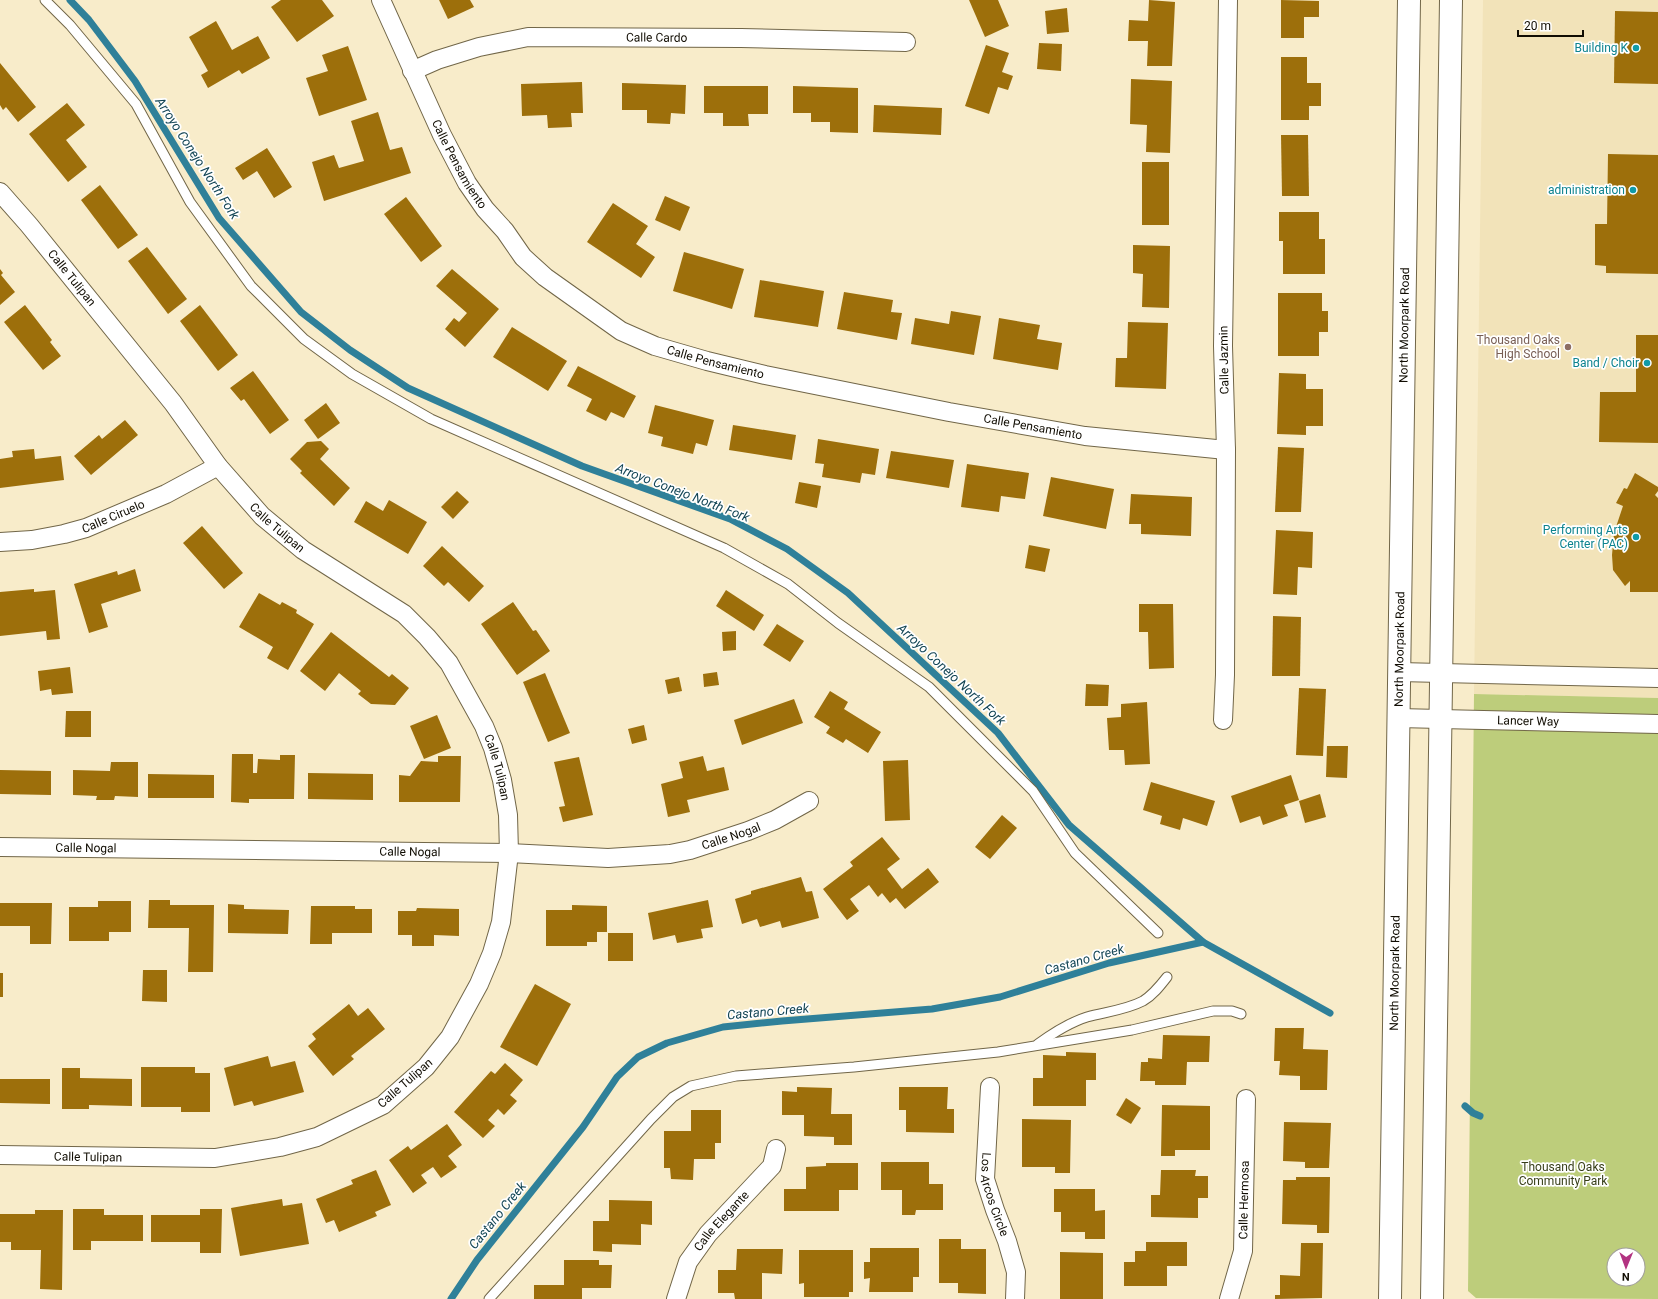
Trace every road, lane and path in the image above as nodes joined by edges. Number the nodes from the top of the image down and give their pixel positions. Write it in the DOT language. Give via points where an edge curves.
graph roads {
  1 [pos="45,0"];
  2 [pos="381,0"];
  3 [pos="1228,0"];
  4 [pos="1409,0"];
  5 [pos="1451,0"];
  6 [pos="906,42"];
  7 [pos="412,71"];
  8 [pos="0,192"];
  9 [pos="1226,450"];
  10 [pos="218,466"];
  11 [pos="0,542"];
  12 [pos="1399,672"];
  13 [pos="1441,673"];
  14 [pos="1658,678"];
  15 [pos="1398,718"];
  16 [pos="1441,719"];
  17 [pos="1223,720"];
  18 [pos="1658,724"];
  19 [pos="809,801"];
  20 [pos="0,847"];
  21 [pos="509,853"];
  22 [pos="1158,933"];
  23 [pos="1167,977"];
  24 [pos="1241,1014"];
  25 [pos="1037,1045"];
  26 [pos="990,1087"];
  27 [pos="1246,1099"];
  28 [pos="776,1149"];
  29 [pos="0,1155"];
  30 [pos="489,1299"];
  31 [pos="676,1299"];
  32 [pos="1015,1299"];
  33 [pos="1229,1299"];
  34 [pos="1390,1299"];
  35 [pos="1432,1299"];
  1 -- 22 [label="lane" via="70,25 136,104 190,202 251,286 304,339 352,374 431,419 724,548 788,584 838,623 929,686 1033,791 1075,853"];
  2 -- 7 [label="street, Calle Pensamiento"];
  3 -- 9 [label="street, Calle Jazmin" via="1223,346"];
  4 -- 12 [label="main road, North Moorpark Road"];
  5 -- 13 [label="main road"];
  6 -- 7 [label="street, Calle Cardo" via="528,37 479,47"];
  7 -- 9 [label="street, Calle Pensamiento" via="467,183 523,257 545,277 621,331 655,346 707,361 949,412 1085,436"];
  8 -- 10 [label="street, Calle Tulipan" via="173,403"];
  9 -- 17 [label="street, Calle Jazmin"];
  10 -- 11 [label="street, Calle Ciruelo" via="166,494 86,528 32,540"];
  10 -- 21 [label="street, Calle Tulipan" via="262,516 303,550 404,614 449,663 484,726 493,748 508,815"];
  12 -- 13 [label="street"];
  12 -- 15 [label="main road, North Moorpark Road"];
  13 -- 14 [label="street"];
  13 -- 16 [label="main road"];
  15 -- 16 [label="street, Lancer Way"];
  15 -- 34 [label="main road, North Moorpark Road"];
  16 -- 18 [label="street, Lancer Way"];
  16 -- 35 [label="main road"];
  19 -- 21 [label="street, Calle Nogal" via="775,820 748,831 670,854 608,858"];
  20 -- 21 [label="street, Calle Nogal"];
  21 -- 29 [label="street, Calle Tulipan" via="501,922 492,954 479,984 450,1037 426,1067 383,1105 317,1137 280,1147 215,1158"];
  23 -- 25 [label="lane" via="1155,992 1142,1001 1085,1018 1059,1029"];
  24 -- 25 [label="lane" via="1232,1011 1213,1011 1132,1030"];
  25 -- 30 [label="lane" via="998,1052 854,1067 736,1076 691,1086 673,1097 651,1118"];
  26 -- 32 [label="street, Los Arcos Circle" via="985,1179 1016,1272"];
  27 -- 33 [label="street, Calle Hermosa" via="1242,1251"];
  28 -- 31 [label="street, Calle Elegante" via="772,1166 708,1234 688,1262"];
}
